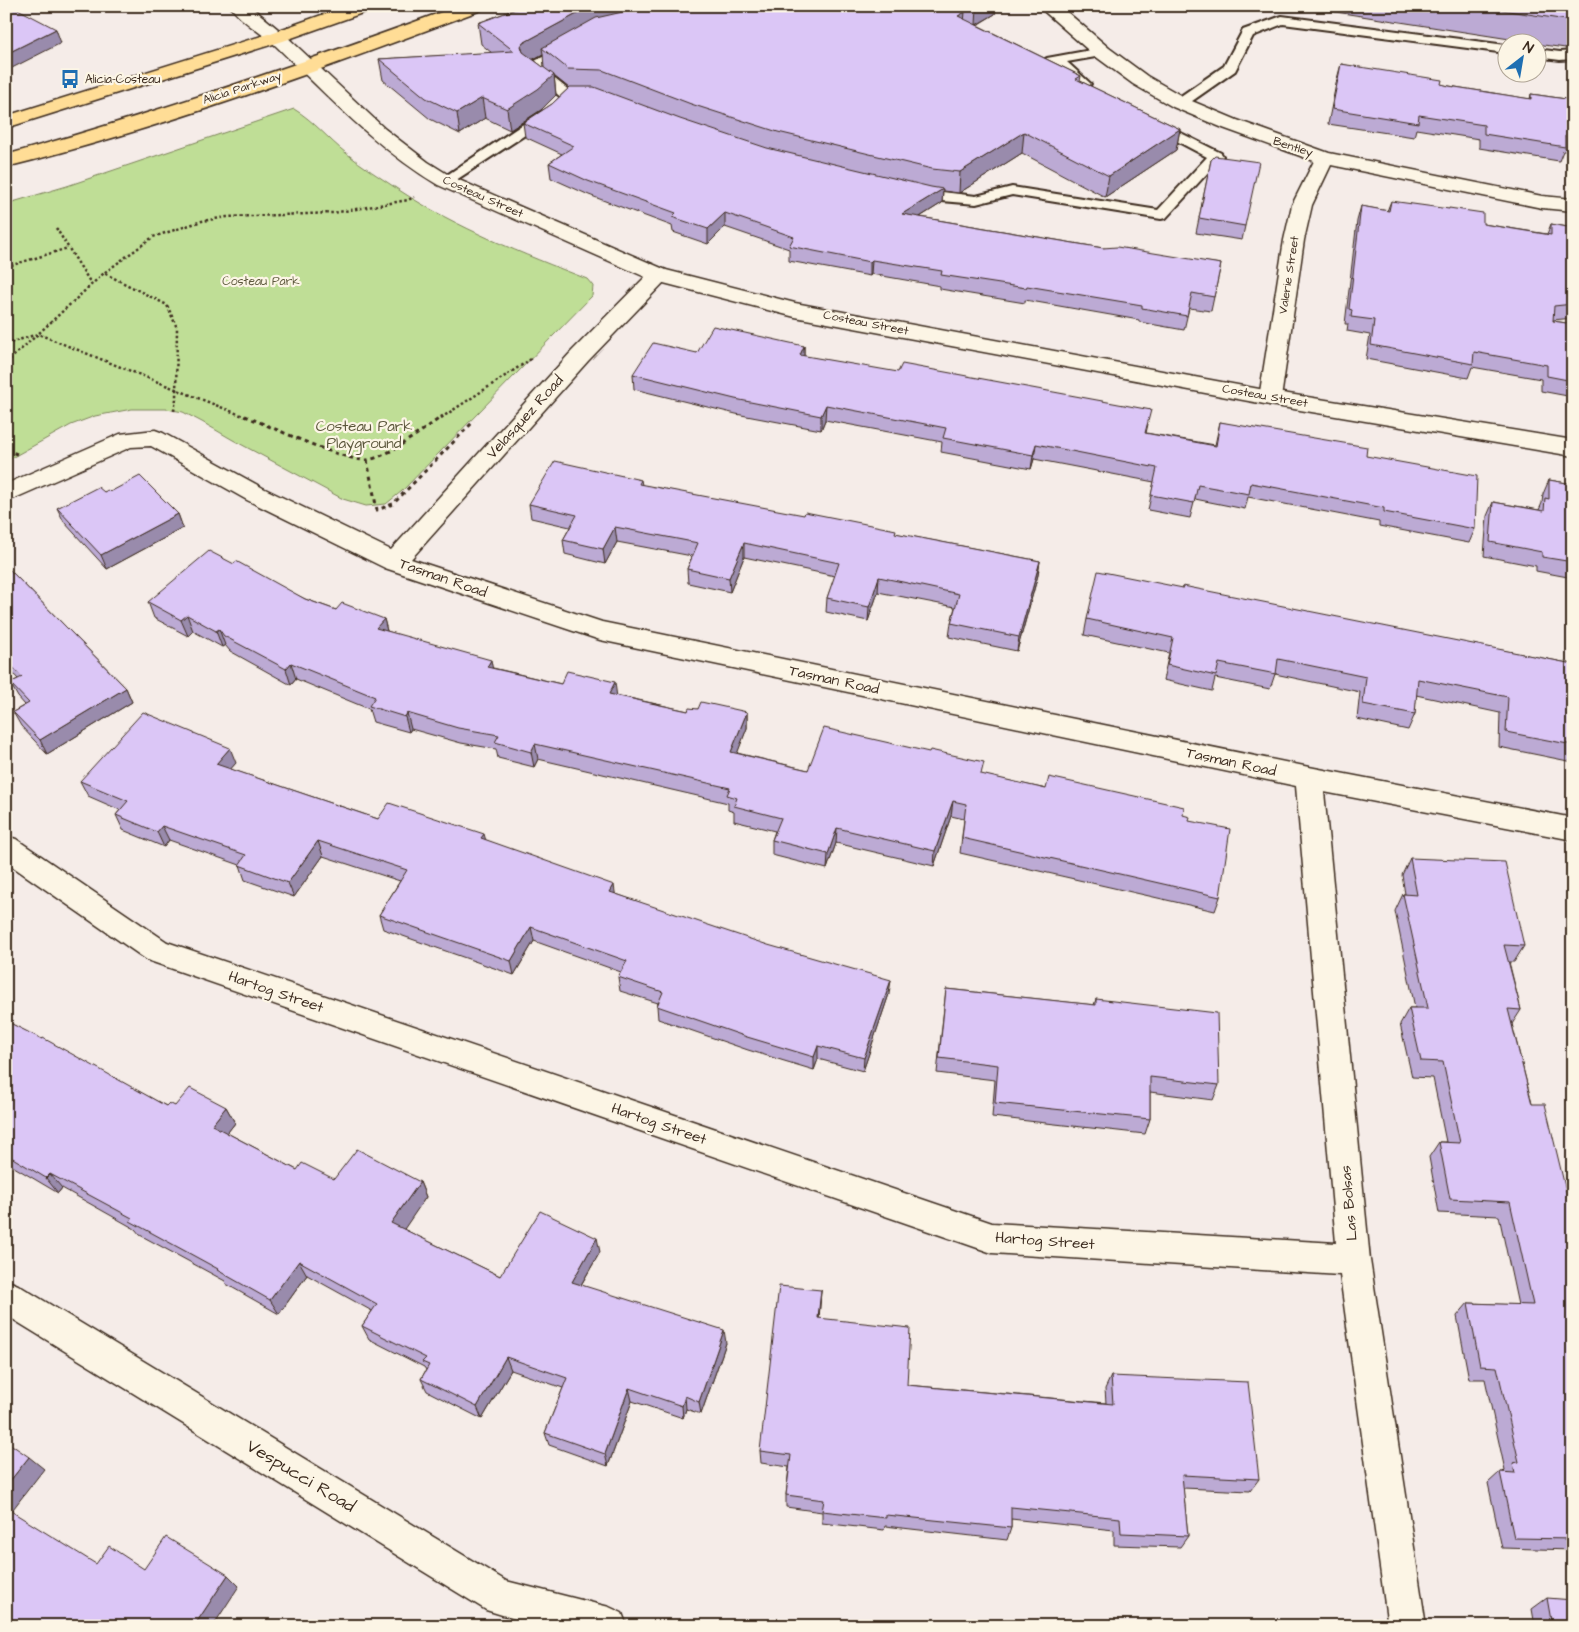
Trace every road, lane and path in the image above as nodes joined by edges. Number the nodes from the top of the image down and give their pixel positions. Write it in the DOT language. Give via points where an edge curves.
graph roads {
  1 [pos="239,6"];
  2 [pos="365,6"];
  3 [pos="475,6"];
  4 [pos="1047,6"];
  5 [pos="277,37"];
  6 [pos="578,43"];
  7 [pos="1496,48"];
  8 [pos="1102,52"];
  9 [pos="1546,54"];
  10 [pos="1573,55"];
  11 [pos="1057,61"];
  12 [pos="1037,63"];
  13 [pos="308,67"];
  14 [pos="1096,93"];
  15 [pos="567,95"];
  16 [pos="607,98"];
  17 [pos="1180,103"];
  18 [pos="1139,116"];
  19 [pos="6,122"];
  20 [pos="1325,158"];
  21 [pos="6,161"];
  22 [pos="446,181"];
  23 [pos="902,190"];
  24 [pos="408,200"];
  25 [pos="1573,205"];
  26 [pos="56,228"];
  27 [pos="68,248"];
  28 [pos="6,267"];
  29 [pos="104,273"];
  30 [pos="659,275"];
  31 [pos="92,285"];
  32 [pos="38,334"];
  33 [pos="6,344"];
  34 [pos="6,363"];
  35 [pos="525,368"];
  36 [pos="175,389"];
  37 [pos="1270,398"];
  38 [pos="478,416"];
  39 [pos="155,438"];
  40 [pos="1573,448"];
  41 [pos="367,460"];
  42 [pos="6,494"];
  43 [pos="394,562"];
  44 [pos="1309,778"];
  45 [pos="1573,829"];
  46 [pos="6,847"];
  47 [pos="1354,1260"];
  48 [pos="6,1296"];
  49 [pos="609,1626"];
  50 [pos="1407,1626"];
  1 -- 5 [label="street, Costeau Street"];
  2 -- 5 [label="main road"];
  3 -- 13 [label="main road, Alicia Parkway"];
  4 -- 8 [label="street, Bentley"];
  5 -- 13 [label="street, Costeau Street"];
  5 -- 19 [label="main road"];
  6 -- 15 [label="lane" via="532,68"];
  7 -- 17 [label="lane" via="1282,20 1248,33 1230,68"];
  8 -- 11 [label="lane"];
  8 -- 17 [label="street, Bentley" via="1140,80"];
  9 -- 10 [label="lane"];
  11 -- 12 [label="lane"];
  11 -- 14 [label="lane"];
  13 -- 21 [label="main road, Alicia Parkway"];
  13 -- 22 [label="street, Costeau Street" via="350,110 422,168"];
  15 -- 16 [label="lane"];
  15 -- 22 [label="lane" via="547,114"];
  17 -- 20 [label="street, Bentley" via="1280,144"];
  18 -- 23 [label="lane" via="1216,156 1161,215 1012,191 976,200"];
  20 -- 25 [label="street, Bentley" via="1542,202"];
  20 -- 37 [label="street, Valerie Street" via="1302,205"];
  22 -- 30 [label="street, Costeau Street"];
  24 -- 29 [label="path" via="333,213 202,221 153,238"];
  26 -- 27 [label="path"];
  27 -- 28 [label="path"];
  27 -- 31 [label="path"];
  29 -- 31 [label="path"];
  29 -- 36 [label="path" via="167,305 177,328"];
  30 -- 37 [label="street, Costeau Street" via="795,310"];
  30 -- 43 [label="street, Velasquez Road" via="580,356"];
  31 -- 32 [label="path"];
  32 -- 33 [label="path"];
  32 -- 34 [label="path"];
  32 -- 36 [label="path"];
  35 -- 41 [label="path" via="538,355 399,446"];
  36 -- 39 [label="path" via="173,414"];
  36 -- 41 [label="path" via="347,457"];
  37 -- 40 [label="street, Costeau Street"];
  38 -- 41 [label="path" via="393,504 377,510"];
  39 -- 42 [label="street" via="128,439"];
  39 -- 43 [label="street, Tasman Road" via="255,494"];
  43 -- 44 [label="street, Tasman Road" via="600,631"];
  44 -- 45 [label="street, Tasman Road"];
  44 -- 47 [label="street, Las Bolsas"];
  46 -- 47 [label="street, Hartog Street" via="157,951 992,1238"];
  47 -- 50 [label="street, Las Bolsas"];
  48 -- 49 [label="street, Vespucci Road" via="500,1597"];
}
